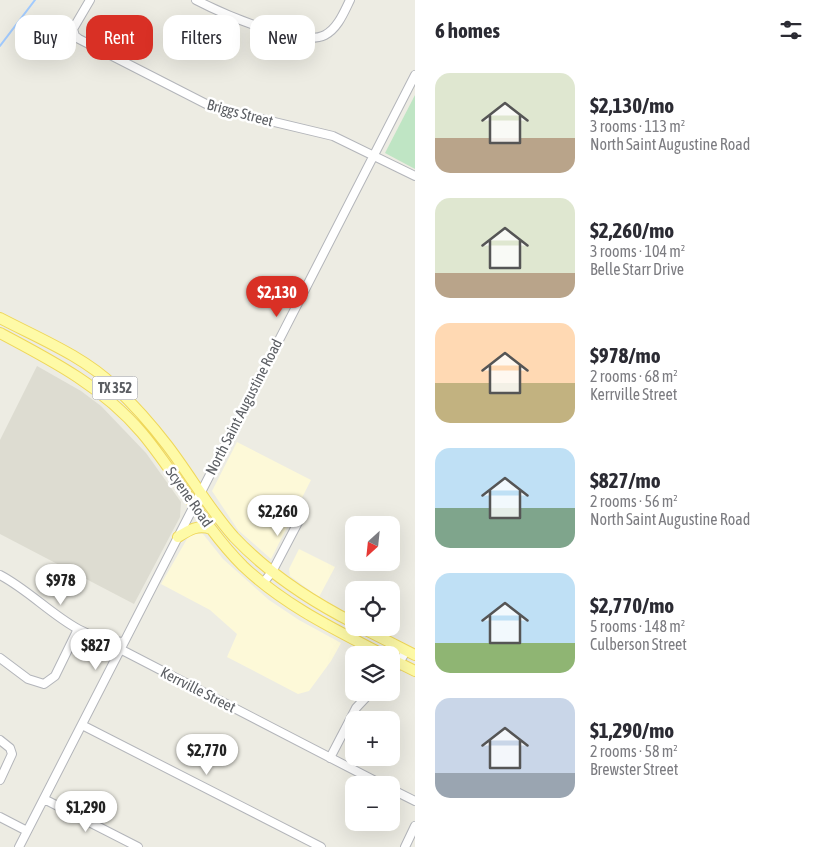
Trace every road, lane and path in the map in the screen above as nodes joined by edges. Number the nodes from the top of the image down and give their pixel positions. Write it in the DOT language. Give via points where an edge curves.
graph roads {
  1 [pos="90,0"];
  2 [pos="196,0"];
  3 [pos="350,0"];
  4 [pos="415,75"];
  5 [pos="374,156"];
  6 [pos="415,176"];
  7 [pos="0,318"];
  8 [pos="0,333"];
  9 [pos="201,492"];
  10 [pos="194,506"];
  11 [pos="304,511"];
  12 [pos="211,528"];
  13 [pos="178,537"];
  14 [pos="272,572"];
  15 [pos="0,575"];
  16 [pos="263,583"];
  17 [pos="345,618"];
  18 [pos="78,629"];
  19 [pos="378,636"];
  20 [pos="122,646"];
  21 [pos="367,646"];
  22 [pos="411,653"];
  23 [pos="0,658"];
  24 [pos="400,664"];
  25 [pos="415,671"];
  26 [pos="363,701"];
  27 [pos="82,725"];
  28 [pos="0,740"];
  29 [pos="330,758"];
  30 [pos="365,776"];
  31 [pos="0,780"];
  32 [pos="400,794"];
  33 [pos="44,799"];
  34 [pos="415,801"];
  35 [pos="0,817"];
  36 [pos="415,826"];
  37 [pos="27,831"];
  38 [pos="19,847"];
  39 [pos="138,847"];
  40 [pos="321,847"];
  41 [pos="405,847"];
  1 -- 5 [label="street, Briggs Street" via="74,26 73,32 79,40 212,107 333,136"];
  2 -- 3 [label="street" via="247,23 311,38 331,31"];
  4 -- 5 [label="street, North Saint Augustine Road"];
  5 -- 6 [label="street, Briggs Street"];
  5 -- 9 [label="street, North Saint Augustine Road"];
  7 -- 9 [label="main road, Scyene Road / TX 352" via="76,359 114,386 156,431"];
  8 -- 10 [label="main road, Scyene Road / TX 352" via="80,377 114,405 150,444"];
  9 -- 10 [label="street, North Saint Augustine Road"];
  9 -- 14 [label="main road, Scyene Road / TX 352" via="232,534"];
  10 -- 12 [label="main road, Scyene Road / TX 352"];
  10 -- 13 [label="street, North Saint Augustine Road"];
  11 -- 14 [label="street"];
  12 -- 13 [label="main road" via="193,528"];
  12 -- 16 [label="main road, Scyene Road / TX 352" via="232,554"];
  13 -- 20 [label="street, North Saint Augustine Road"];
  14 -- 16 [label="street"];
  14 -- 17 [label="main road, Scyene Road / TX 352" via="305,596"];
  15 -- 18 [label="street, Kerrville Street" via="30,592 57,617"];
  16 -- 21 [label="main road, Scyene Road / TX 352" via="308,615"];
  18 -- 20 [label="street, Kerrville Street"];
  18 -- 23 [label="street" via="55,676 44,684 28,679"];
  19 -- 22 [label="main road"];
  20 -- 27 [label="street, North Saint Augustine Road"];
  20 -- 29 [label="street, Kerrville Street"];
  24 -- 25 [label="main road"];
  26 -- 29 [label="street"];
  27 -- 33 [label="street, North Saint Augustine Road"];
  27 -- 40 [label="street"];
  28 -- 31 [label="street" via="12,754"];
  29 -- 30 [label="street, Kerrville Street"];
  32 -- 34 [label="street"];
  33 -- 37 [label="street, North Saint Augustine Road"];
  33 -- 39 [label="street"];
  35 -- 37 [label="street"];
  36 -- 41 [label="street"];
  37 -- 38 [label="street, North Saint Augustine Road"];
}
